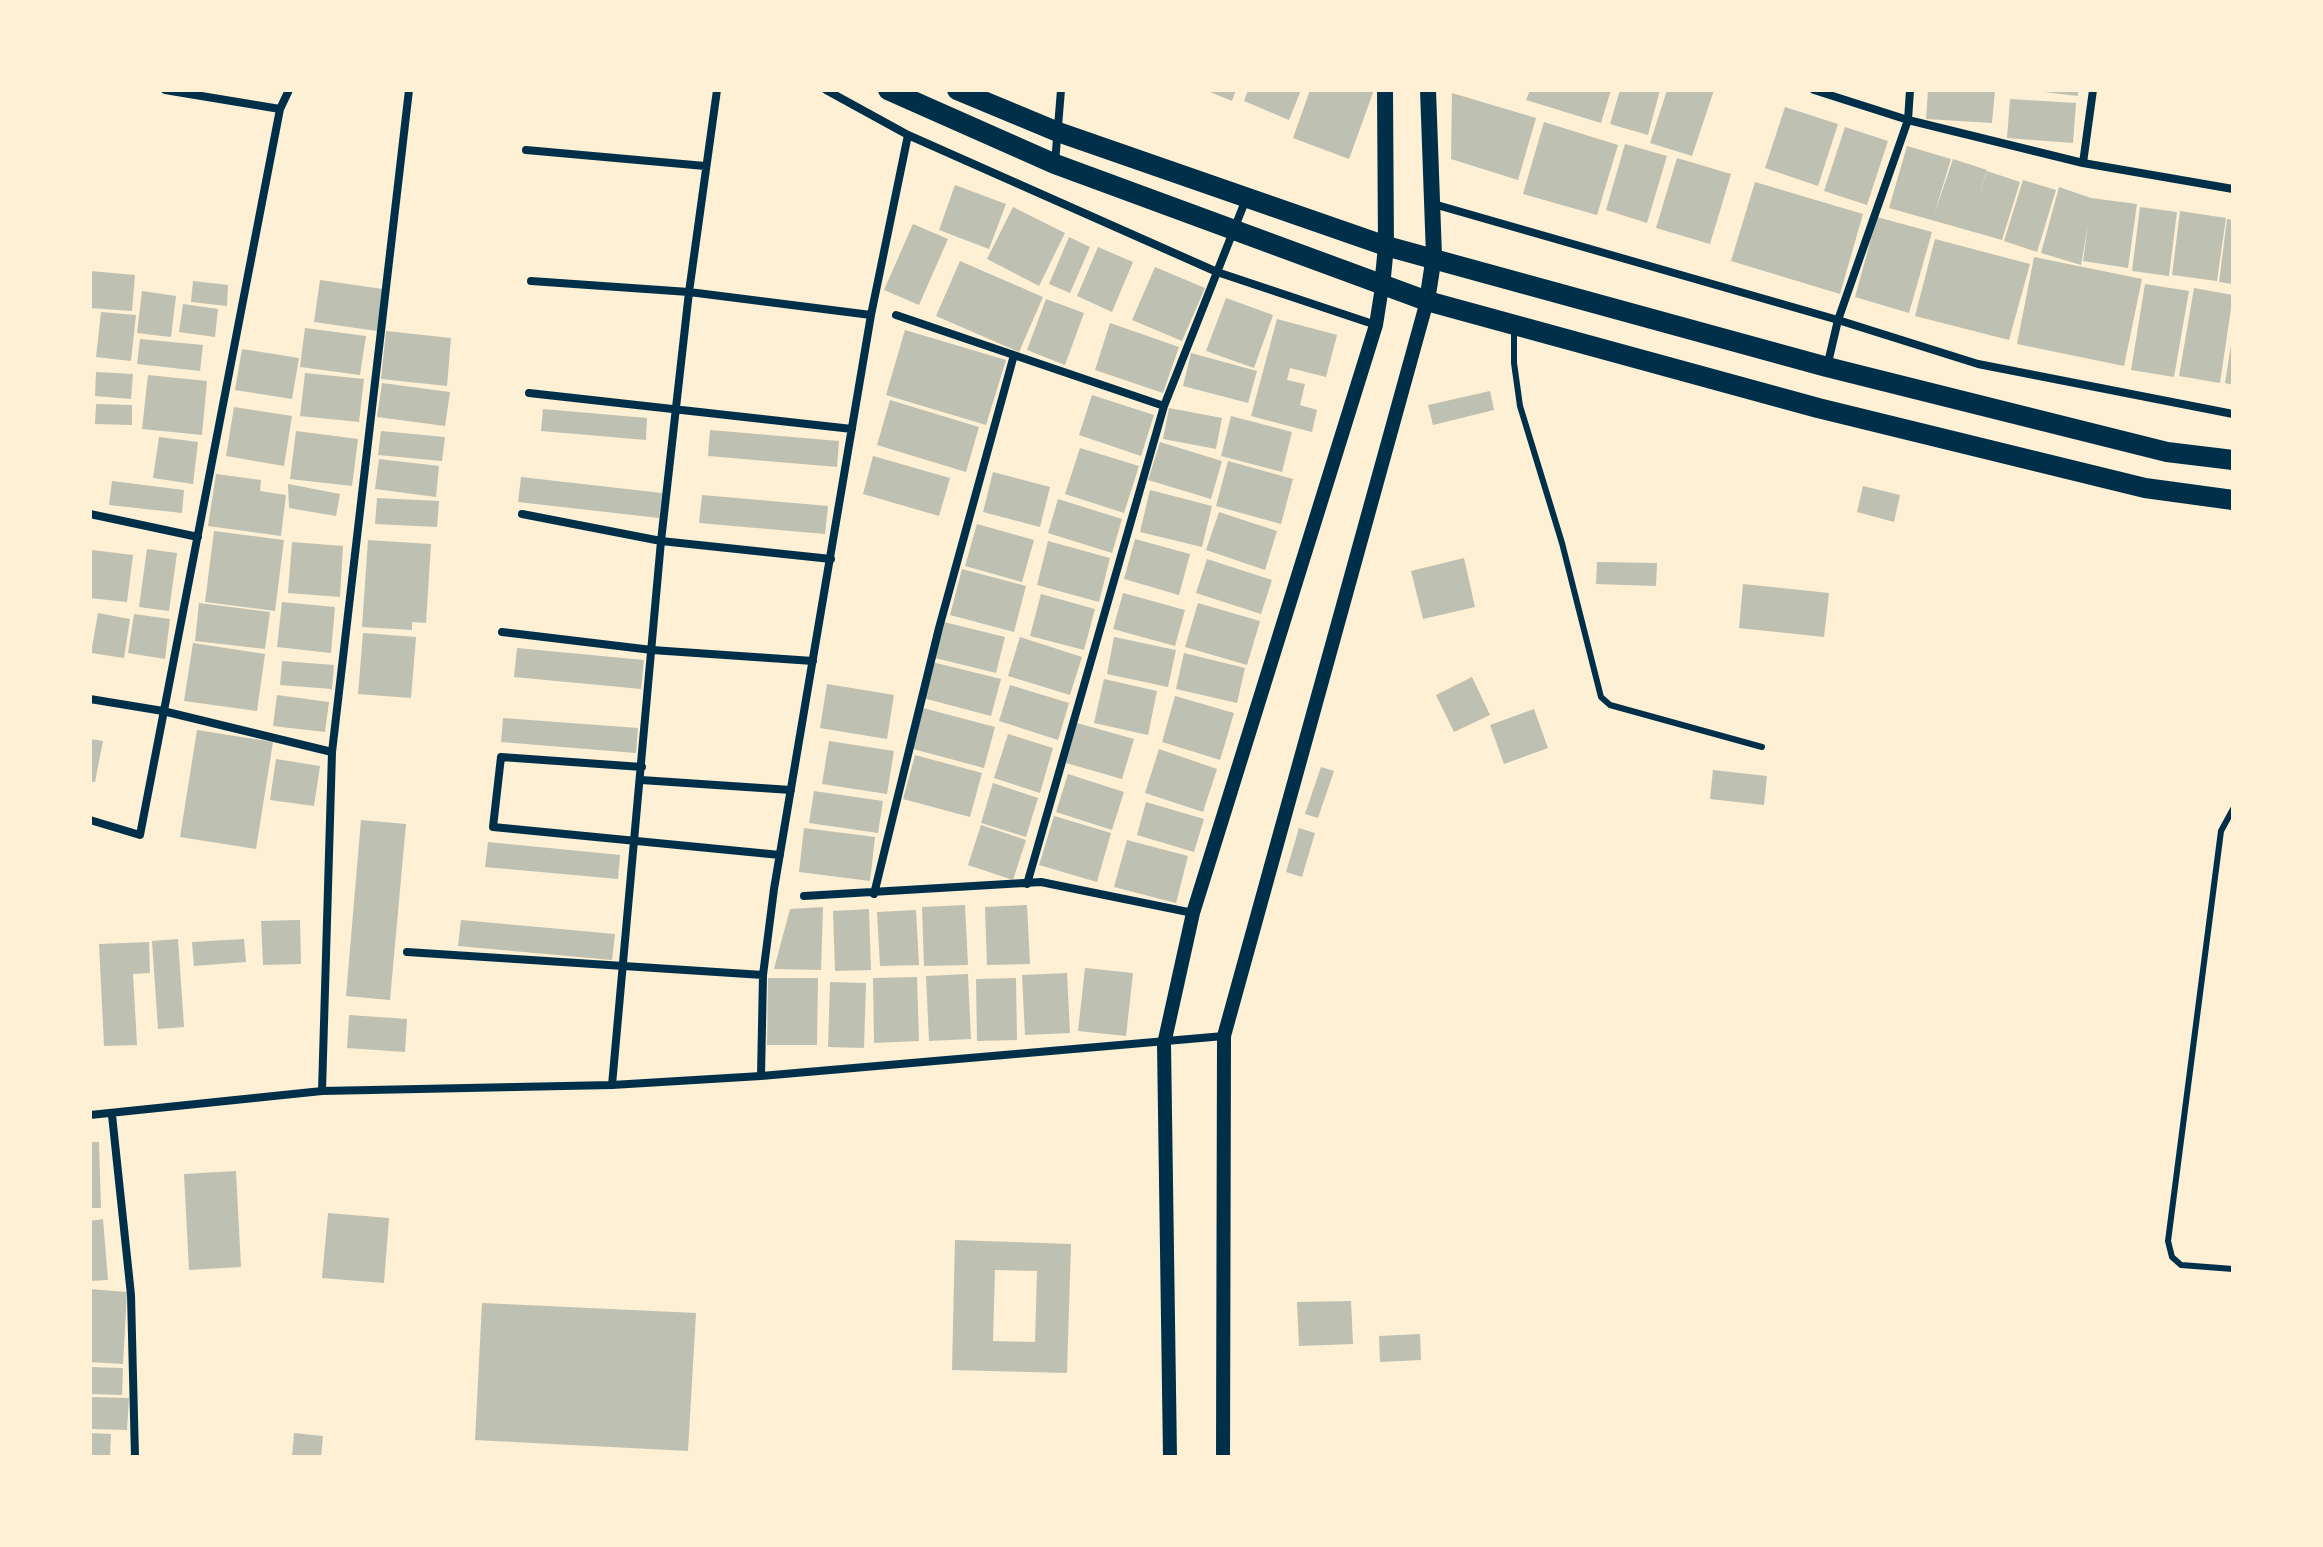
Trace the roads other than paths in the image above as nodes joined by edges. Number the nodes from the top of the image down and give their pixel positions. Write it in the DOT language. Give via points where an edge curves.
graph roads {
  1 [pos="165,90"];
  2 [pos="289,90"];
  3 [pos="409,90"];
  4 [pos="717,90"];
  5 [pos="826,90"];
  6 [pos="888,90"];
  7 [pos="957,90"];
  8 [pos="1061,90"];
  9 [pos="1385,90"];
  10 [pos="1428,90"];
  11 [pos="1814,90"];
  12 [pos="1910,90"];
  13 [pos="2093,90"];
  14 [pos="280,109"];
  15 [pos="1908,120"];
  16 [pos="1058,132"];
  17 [pos="908,135"];
  18 [pos="526,150"];
  19 [pos="2083,163"];
  20 [pos="1055,164"];
  21 [pos="705,166"];
  22 [pos="2233,189"];
  23 [pos="1246,198"];
  24 [pos="1430,203"];
  25 [pos="1233,231"];
  26 [pos="1386,246"];
  27 [pos="1434,256"];
  28 [pos="1217,272"];
  29 [pos="531,281"];
  30 [pos="1382,287"];
  31 [pos="689,292"];
  32 [pos="1427,301"];
  33 [pos="871,315"];
  34 [pos="896,315"];
  35 [pos="1838,320"];
  36 [pos="1376,325"];
  37 [pos="1514,325"];
  38 [pos="1014,355"];
  39 [pos="1827,367"];
  40 [pos="529,393"];
  41 [pos="1164,406"];
  42 [pos="676,407"];
  43 [pos="2233,414"];
  44 [pos="852,429"];
  45 [pos="2233,460"];
  46 [pos="2233,500"];
  47 [pos="90,514"];
  48 [pos="522,514"];
  49 [pos="198,537"];
  50 [pos="661,541"];
  51 [pos="831,559"];
  52 [pos="502,632"];
  53 [pos="652,650"];
  54 [pos="813,661"];
  55 [pos="90,699"];
  56 [pos="163,711"];
  57 [pos="1762,747"];
  58 [pos="332,752"];
  59 [pos="642,767"];
  60 [pos="641,780"];
  61 [pos="791,790"];
  62 [pos="2233,809"];
  63 [pos="90,820"];
  64 [pos="634,842"];
  65 [pos="780,855"];
  66 [pos="1027,884"];
  67 [pos="874,894"];
  68 [pos="804,896"];
  69 [pos="1193,913"];
  70 [pos="407,952"];
  71 [pos="623,966"];
  72 [pos="763,975"];
  73 [pos="1224,1036"];
  74 [pos="1164,1044"];
  75 [pos="761,1076"];
  76 [pos="612,1085"];
  77 [pos="322,1091"];
  78 [pos="90,1115"];
  79 [pos="112,1115"];
  80 [pos="2233,1269"];
  81 [pos="135,1457"];
  82 [pos="1170,1457"];
  83 [pos="1223,1457"];
  1 -- 14 [label="street"];
  2 -- 14 [label="street"];
  3 -- 58 [label="street"];
  4 -- 21 [label="street"];
  5 -- 17 [label="street"];
  6 -- 20 [label="main road"];
  7 -- 16 [label="main road"];
  8 -- 16 [label="street"];
  9 -- 26 [label="main road"];
  10 -- 24 [label="main road"];
  11 -- 15 [label="street"];
  12 -- 15 [label="street"];
  13 -- 19 [label="street"];
  14 -- 49 [label="street"];
  15 -- 19 [label="street"];
  15 -- 35 [label="street"];
  16 -- 20 [label="street"];
  16 -- 23 [label="main road"];
  17 -- 28 [label="street"];
  17 -- 33 [label="street"];
  18 -- 21 [label="street"];
  19 -- 22 [label="street"];
  20 -- 25 [label="main road"];
  21 -- 31 [label="street"];
  23 -- 25 [label="street"];
  23 -- 26 [label="main road"];
  24 -- 27 [label="main road"];
  24 -- 35 [label="street"];
  25 -- 28 [label="street"];
  25 -- 30 [label="main road"];
  26 -- 27 [label="main road"];
  26 -- 30 [label="main road"];
  27 -- 32 [label="main road"];
  27 -- 39 [label="main road"];
  28 -- 36 [label="street"];
  28 -- 41 [label="street"];
  29 -- 31 [label="street"];
  30 -- 32 [label="main road"];
  30 -- 36 [label="street"];
  31 -- 33 [label="street"];
  31 -- 42 [label="street"];
  32 -- 37 [label="main road"];
  32 -- 73 [label="street"];
  33 -- 44 [label="street"];
  34 -- 38 [label="street"];
  35 -- 39 [label="street"];
  35 -- 43 [label="street" via="1978,364"];
  36 -- 69 [label="street"];
  37 -- 46 [label="main road" via="2115,481"];
  37 -- 57 [label="lane" via="1520,406 1601,697 1610,705"];
  38 -- 41 [label="street"];
  38 -- 67 [label="street"];
  39 -- 45 [label="main road" via="2167,452"];
  40 -- 42 [label="street"];
  41 -- 66 [label="street"];
  42 -- 44 [label="street"];
  42 -- 50 [label="street"];
  44 -- 51 [label="street"];
  47 -- 49 [label="street"];
  48 -- 50 [label="street"];
  49 -- 56 [label="street"];
  50 -- 51 [label="street"];
  50 -- 53 [label="street"];
  51 -- 54 [label="street"];
  52 -- 53 [label="street"];
  53 -- 54 [label="street"];
  53 -- 59 [label="street"];
  54 -- 61 [label="street"];
  55 -- 56 [label="street"];
  56 -- 58 [label="street"];
  56 -- 63 [label="street" via="140,835"];
  58 -- 77 [label="street"];
  59 -- 60 [label="street"];
  59 -- 64 [label="street" via="501,757 493,827"];
  60 -- 61 [label="street"];
  60 -- 64 [label="street"];
  61 -- 65 [label="street"];
  62 -- 80 [label="lane" via="2221,831 2168,1241 2172,1257 2181,1265"];
  64 -- 65 [label="street"];
  64 -- 71 [label="street"];
  65 -- 72 [label="street"];
  66 -- 67 [label="street"];
  66 -- 69 [label="street" via="1056,885"];
  67 -- 68 [label="street"];
  69 -- 74 [label="street"];
  70 -- 71 [label="street"];
  71 -- 72 [label="street"];
  71 -- 76 [label="street"];
  72 -- 75 [label="street"];
  73 -- 74 [label="street"];
  73 -- 83 [label="street"];
  74 -- 75 [label="street"];
  74 -- 82 [label="street"];
  75 -- 76 [label="street"];
  76 -- 77 [label="street"];
  77 -- 79 [label="street"];
  78 -- 79 [label="street"];
  79 -- 81 [label="street" via="131,1295"];
}
